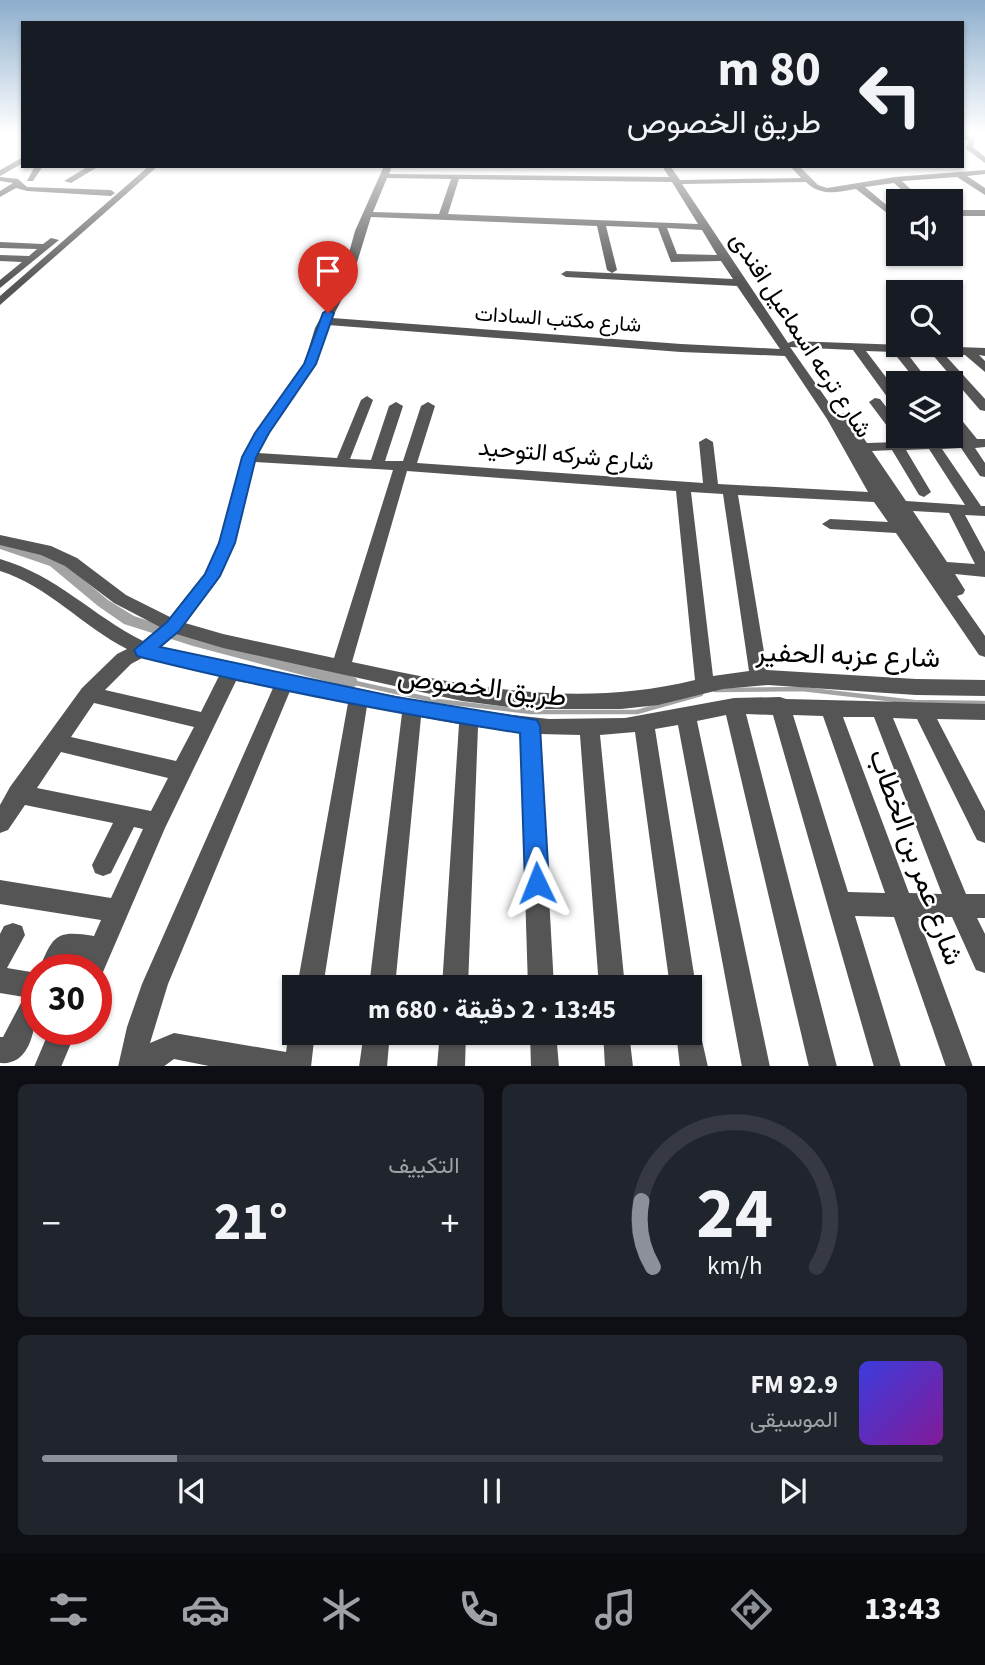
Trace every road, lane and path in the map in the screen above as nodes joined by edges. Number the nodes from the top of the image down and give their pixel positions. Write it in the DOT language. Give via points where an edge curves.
graph roads {
  1 [pos="16,182"];
  2 [pos="15,183"];
  3 [pos="123,183"];
  4 [pos="135,183"];
  5 [pos="381,183"];
  6 [pos="453,183"];
  7 [pos="680,183"];
  8 [pos="680,183"];
  9 [pos="811,183"];
  10 [pos="878,183"];
  11 [pos="859,187"];
  12 [pos="111,193"];
  13 [pos="0,194"];
  14 [pos="886,209"];
  15 [pos="963,213"];
  16 [pos="985,213"];
  17 [pos="368,214"];
  18 [pos="442,218"];
  19 [pos="601,223"];
  20 [pos="661,225"];
  21 [pos="704,227"];
  22 [pos="60,235"];
  23 [pos="74,236"];
  24 [pos="0,245"];
  25 [pos="47,247"];
  26 [pos="0,258"];
  27 [pos="32,259"];
  28 [pos="728,263"];
  29 [pos="704,268"];
  30 [pos="612,270"];
  31 [pos="566,274"];
  32 [pos="3,281"];
  33 [pos="741,283"];
  34 [pos="0,302"];
  35 [pos="325,321"];
  36 [pos="774,322"];
  37 [pos="857,347"];
  38 [pos="886,348"];
  39 [pos="791,349"];
  40 [pos="963,351"];
  41 [pos="968,351"];
  42 [pos="985,352"];
  43 [pos="903,357"];
  44 [pos="940,357"];
  45 [pos="985,368"];
  46 [pos="914,371"];
  47 [pos="886,386"];
  48 [pos="367,400"];
  49 [pos="875,402"];
  50 [pos="396,406"];
  51 [pos="428,406"];
  52 [pos="985,407"];
  53 [pos="886,418"];
  54 [pos="963,430"];
  55 [pos="706,442"];
  56 [pos="886,442"];
  57 [pos="975,444"];
  58 [pos="863,447"];
  59 [pos="905,448"];
  60 [pos="933,448"];
  61 [pos="249,457"];
  62 [pos="342,462"];
  63 [pos="377,464"];
  64 [pos="406,465"];
  65 [pos="985,473"];
  66 [pos="683,487"];
  67 [pos="711,489"];
  68 [pos="730,491"];
  69 [pos="924,492"];
  70 [pos="880,497"];
  71 [pos="899,505"];
  72 [pos="954,509"];
  73 [pos="980,510"];
  74 [pos="830,524"];
  75 [pos="901,528"];
  76 [pos="0,540"];
  77 [pos="0,565"];
  78 [pos="941,567"];
  79 [pos="985,569"];
  80 [pos="170,629"];
  81 [pos="985,632"];
  82 [pos="147,648"];
  83 [pos="985,650"];
  84 [pos="341,666"];
  85 [pos="231,672"];
  86 [pos="759,677"];
  87 [pos="285,681"];
  88 [pos="705,686"];
  89 [pos="985,688"];
  90 [pos="89,694"];
  91 [pos="359,697"];
  92 [pos="780,705"];
  93 [pos="734,706"];
  94 [pos="412,708"];
  95 [pos="830,708"];
  96 [pos="880,709"];
  97 [pos="922,709"];
  98 [pos="985,712"];
  99 [pos="686,716"];
  100 [pos="469,718"];
  101 [pos="206,722"];
  102 [pos="645,723"];
  103 [pos="530,726"];
  104 [pos="589,726"];
  105 [pos="54,742"];
  106 [pos="182,772"];
  107 [pos="18,794"];
  108 [pos="128,816"];
  109 [pos="158,822"];
  110 [pos="0,823"];
  111 [pos="985,833"];
  112 [pos="103,865"];
  113 [pos="0,892"];
  114 [pos="839,904"];
  115 [pos="901,905"];
  116 [pos="959,905"];
  117 [pos="985,906"];
  118 [pos="117,911"];
  119 [pos="13,936"];
  120 [pos="61,954"];
  121 [pos="86,954"];
  122 [pos="98,954"];
  123 [pos="0,959"];
  124 [pos="985,961"];
  125 [pos="312,975"];
  126 [pos="383,975"];
  127 [pos="456,975"];
  128 [pos="540,975"];
  129 [pos="611,975"];
  130 [pos="680,975"];
  131 [pos="0,980"];
  132 [pos="21,983"];
  133 [pos="21,1029"];
  134 [pos="57,1045"];
  135 [pos="300,1045"];
  136 [pos="375,1045"];
  137 [pos="452,1045"];
  138 [pos="544,1045"];
  139 [pos="617,1045"];
  140 [pos="691,1045"];
  141 [pos="0,1050"];
  142 [pos="47,1066"];
  143 [pos="132,1066"];
  144 [pos="141,1066"];
  145 [pos="296,1066"];
  146 [pos="373,1066"];
  147 [pos="451,1066"];
  148 [pos="545,1066"];
  149 [pos="619,1066"];
  150 [pos="694,1066"];
  151 [pos="756,1066"];
  152 [pos="823,1066"];
  153 [pos="888,1066"];
  154 [pos="960,1066"];
  1 -- 12 [label="street" via="27,189"];
  2 -- 13 [label="street"];
  3 -- 12 [label="street"];
  4 -- 23 [label="street"];
  5 -- 17 [label="street"];
  6 -- 18 [label="street"];
  7 -- 21 [label="street, شارع ترعه اسماعيل افندى"];
  8 -- 36 [label="street, شارع ترعه اسماعيل افندى"];
  9 -- 11 [label="street" via="824,191"];
  10 -- 11 [label="street"];
  11 -- 14 [label="street"];
  12 -- 22 [label="street"];
  15 -- 16 [label="street"];
  17 -- 18 [label="street"];
  17 -- 35 [label="street" via="346,282"];
  18 -- 19 [label="street"];
  19 -- 20 [label="street"];
  19 -- 30 [label="street"];
  20 -- 21 [label="street"];
  20 -- 28 [label="street" via="673,258"];
  21 -- 28 [label="street, شارع ترعه اسماعيل افندى"];
  22 -- 23 [label="street"];
  22 -- 25 [label="street"];
  23 -- 34 [label="street"];
  24 -- 25 [label="street"];
  25 -- 27 [label="street"];
  26 -- 27 [label="street"];
  27 -- 32 [label="street"];
  28 -- 29 [label="street"];
  28 -- 33 [label="street, شارع ترعه اسماعيل افندى"];
  31 -- 33 [label="street"];
  33 -- 36 [label="street, شارع ترعه اسماعيل افندى"];
  35 -- 39 [label="street, شارع مكتب السادات" via="681,348"];
  35 -- 61 [label="street" via="305,372"];
  36 -- 39 [label="street, شارع ترعه اسماعيل افندى"];
  37 -- 38 [label="street, شارع مكتب السادات"];
  37 -- 39 [label="street, شارع مكتب السادات"];
  37 -- 47 [label="street"];
  39 -- 58 [label="street, شارع ترعه اسماعيل افندى"];
  39 -- 70 [label="street, شارع ترعه اسماعيل افندى"];
  40 -- 41 [label="street, شارع مكتب السادات"];
  41 -- 42 [label="street, شارع مكتب السادات"];
  41 -- 45 [label="street"];
  43 -- 46 [label="street"];
  44 -- 52 [label="street"];
  48 -- 62 [label="street"];
  49 -- 53 [label="street"];
  50 -- 63 [label="street"];
  51 -- 64 [label="street"];
  54 -- 57 [label="street"];
  55 -- 67 [label="street"];
  56 -- 58 [label="street"];
  57 -- 65 [label="street"];
  58 -- 71 [label="street, شارع ترعه اسماعيل افندى"];
  59 -- 69 [label="street"];
  60 -- 73 [label="street"];
  61 -- 62 [label="street, شارع شركه التوحيد"];
  61 -- 80 [label="street" via="220,559 201,594"];
  62 -- 63 [label="street, شارع شركه التوحيد"];
  63 -- 64 [label="street, شارع شركه التوحيد"];
  64 -- 66 [label="street, شارع شركه التوحيد"];
  64 -- 84 [label="street"];
  66 -- 67 [label="street, شارع شركه التوحيد"];
  66 -- 88 [label="street"];
  67 -- 68 [label="street, شارع شركه التوحيد"];
  68 -- 70 [label="street, شارع شركه التوحيد"];
  68 -- 86 [label="street"];
  70 -- 75 [label="street, شارع ترعه اسماعيل افندى"];
  71 -- 72 [label="street"];
  71 -- 78 [label="street, شارع ترعه اسماعيل افندى"];
  72 -- 73 [label="street"];
  72 -- 79 [label="street"];
  74 -- 75 [label="street"];
  75 -- 83 [label="street, شارع ترعه اسماعيل افندى"];
  76 -- 80 [label="street, شارع عزبه الحفير" via="46,550 71,562"];
  77 -- 82 [label="street, طريق الخصوص" via="42,582 115,635"];
  78 -- 79 [label="street"];
  78 -- 81 [label="street, شارع ترعه اسماعيل افندى"];
  80 -- 82 [label="street"];
  80 -- 84 [label="street, شارع عزبه الحفير"];
  82 -- 85 [label="street, طريق الخصوص"];
  82 -- 90 [label="street" via="124,659"];
  84 -- 88 [label="street, شارع عزبه الحفير" via="462,693 523,701 621,701"];
  85 -- 87 [label="street, طريق الخصوص"];
  85 -- 101 [label="street"];
  86 -- 88 [label="street, شارع عزبه الحفير"];
  86 -- 89 [label="street, شارع عزبه الحفير"];
  87 -- 91 [label="street, طريق الخصوص"];
  87 -- 143 [label="street" via="155,984"];
  90 -- 101 [label="street"];
  90 -- 105 [label="street"];
  91 -- 94 [label="street, طريق الخصوص"];
  91 -- 125 [label="street"];
  92 -- 93 [label="street, طريق الخصوص"];
  92 -- 95 [label="street, طريق الخصوص"];
  92 -- 114 [label="street"];
  93 -- 99 [label="street, طريق الخصوص"];
  93 -- 152 [label="street"];
  94 -- 100 [label="street, طريق الخصوص"];
  94 -- 126 [label="street"];
  95 -- 96 [label="street, طريق الخصوص"];
  95 -- 115 [label="street, شارع عمر بن الخطاب"];
  96 -- 97 [label="street, طريق الخصوص"];
  96 -- 116 [label="street"];
  97 -- 98 [label="street, طريق الخصوص"];
  97 -- 111 [label="street"];
  99 -- 102 [label="street, طريق الخصوص"];
  99 -- 151 [label="street"];
  100 -- 103 [label="street, طريق الخصوص"];
  100 -- 127 [label="street"];
  101 -- 106 [label="street"];
  102 -- 104 [label="street, طريق الخصوص"];
  102 -- 130 [label="street"];
  103 -- 104 [label="street, طريق الخصوص"];
  103 -- 128 [label="street"];
  104 -- 129 [label="street"];
  105 -- 106 [label="street"];
  105 -- 107 [label="street"];
  106 -- 109 [label="street"];
  107 -- 108 [label="street"];
  107 -- 110 [label="street"];
  108 -- 109 [label="street"];
  108 -- 112 [label="street"];
  109 -- 118 [label="street"];
  113 -- 118 [label="street"];
  114 -- 115 [label="street"];
  114 -- 153 [label="street"];
  115 -- 116 [label="street"];
  115 -- 154 [label="street, شارع عمر بن الخطاب"];
  116 -- 117 [label="street"];
  116 -- 124 [label="street"];
  118 -- 122 [label="street"];
  119 -- 123 [label="street"];
  120 -- 121 [label="street" via="67,944"];
  131 -- 132 [label="street"];
  133 -- 141 [label="street" via="8,1051"];
  134 -- 142 [label="street"];
  135 -- 145 [label="street"];
  136 -- 146 [label="street"];
  137 -- 147 [label="street"];
  138 -- 148 [label="street"];
  139 -- 149 [label="street"];
  140 -- 150 [label="street"];
  144 -- 145 [label="street" via="174,1046"];
}
